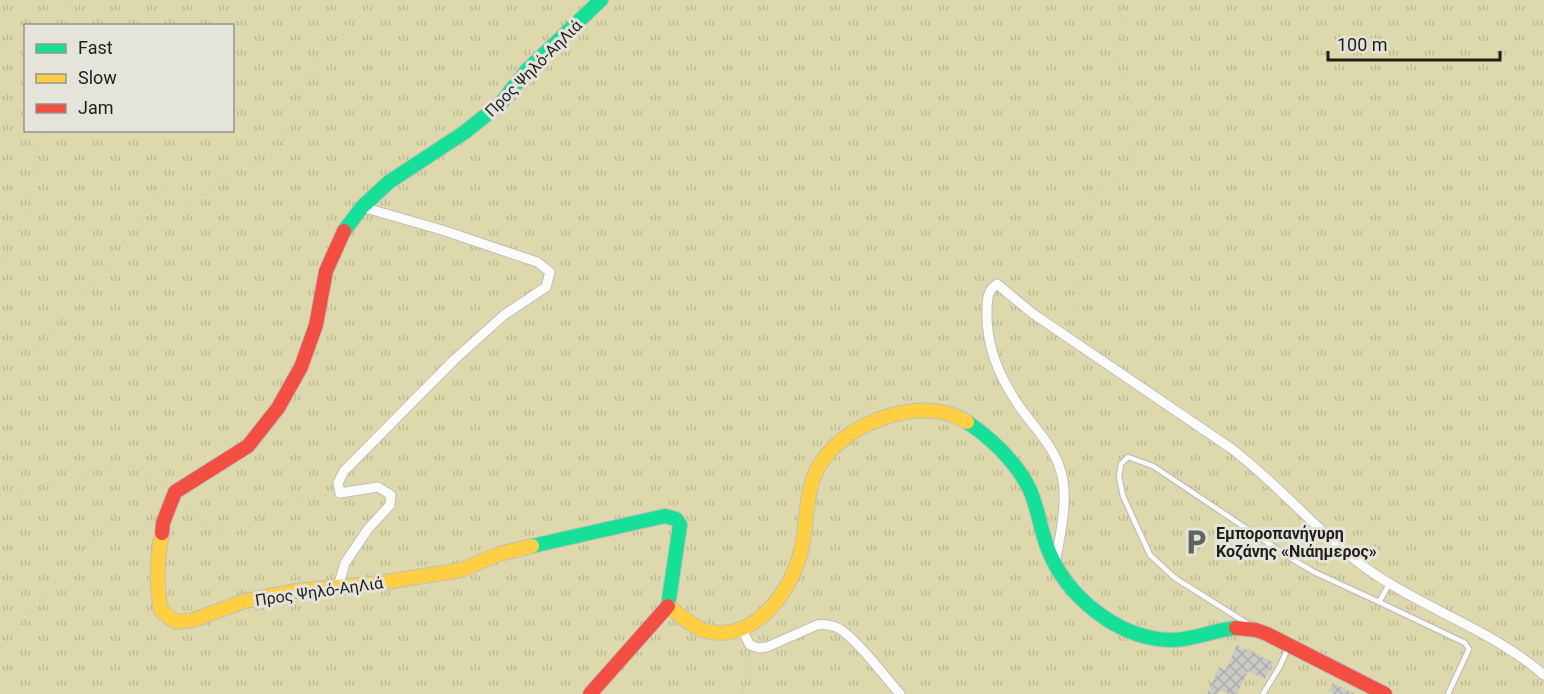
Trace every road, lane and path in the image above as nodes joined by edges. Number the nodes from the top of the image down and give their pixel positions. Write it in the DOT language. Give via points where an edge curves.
graph roads {
  1 [pos="72,0"];
  2 [pos="379,0"];
  3 [pos="601,0"];
  4 [pos="1120,0"];
  5 [pos="68,24"];
  6 [pos="42,132"];
  7 [pos="362,207"];
  8 [pos="0,270"];
  9 [pos="1063,334"];
  10 [pos="0,361"];
  11 [pos="152,477"];
  12 [pos="175,492"];
  13 [pos="340,493"];
  14 [pos="0,495"];
  15 [pos="1055,566"];
  16 [pos="1390,583"];
  17 [pos="338,586"];
  18 [pos="1379,602"];
  19 [pos="668,606"];
  20 [pos="742,630"];
  21 [pos="1257,630"];
  22 [pos="1289,645"];
  23 [pos="752,646"];
  24 [pos="0,648"];
  25 [pos="1544,675"];
  26 [pos="590,694"];
  27 [pos="742,694"];
  28 [pos="900,694"];
  29 [pos="1263,694"];
  30 [pos="1385,694"];
  31 [pos="1448,694"];
  1 -- 5 [label="path"];
  2 -- 10 [label="path" via="342,36 327,40 296,110 286,113 281,150 238,177 222,181 206,193 191,213 179,180 174,179 144,211 99,284 81,295 74,309 44,343"];
  3 -- 7 [label="street, Προς Ψηλό-ΑηΛιά" via="527,70 501,103 389,182"];
  4 -- 9 [label="path" via="1115,58 1122,68 1132,110 1135,140 1131,165 1122,180 1106,181 1092,200 1076,277 1078,310"];
  6 -- 8 [label="path" via="32,198"];
  7 -- 12 [label="street, Προς Ψηλό-ΑηΛιά" via="342,234 326,271 316,325 301,367 278,408 248,446"];
  7 -- 13 [label="street" via="537,262 550,272 546,286 496,322 365,448 344,471 338,483"];
  9 -- 15 [label="street" via="1002,287 997,284 991,288 986,330 996,362 1017,403 1051,448 1062,474 1063,516"];
  9 -- 16 [label="street" via="1257,468 1345,552"];
  11 -- 12 [label="path"];
  11 -- 14 [label="path" via="141,468 121,466"];
  11 -- 24 [label="path" via="135,490"];
  12 -- 13 [label="path" via="198,520 220,533 237,534 281,503"];
  12 -- 17 [label="street, Προς Ψηλό-ΑηΛιά" via="158,555 158,585 161,611 176,622 245,602"];
  13 -- 17 [label="street" via="378,488 391,495 390,505 345,563"];
  15 -- 20 [label="street" via="1033,496 998,448 972,425 945,411 899,413 852,433 820,465 794,571 770,607"];
  15 -- 21 [label="street" via="1089,606 1145,636 1173,641 1219,629"];
  16 -- 18 [label="lane"];
  16 -- 25 [label="street" via="1497,642"];
  17 -- 19 [label="street, Προς Ψηλό-ΑηΛιά" via="460,570 499,554 665,516 676,519 680,525"];
  18 -- 21 [label="lane" via="1299,563 1168,475 1128,457 1120,464 1123,496 1150,555 1175,578"];
  18 -- 31 [label="lane" via="1465,643 1469,649"];
  19 -- 20 [label="street" via="705,631"];
  19 -- 26 [label="street"];
  20 -- 23 [label="street"];
  21 -- 22 [label="street"];
  22 -- 29 [label="lane"];
  22 -- 30 [label="street"];
  23 -- 27 [label="path"];
  23 -- 28 [label="street" via="767,647 825,624 837,628 859,647"];
}
